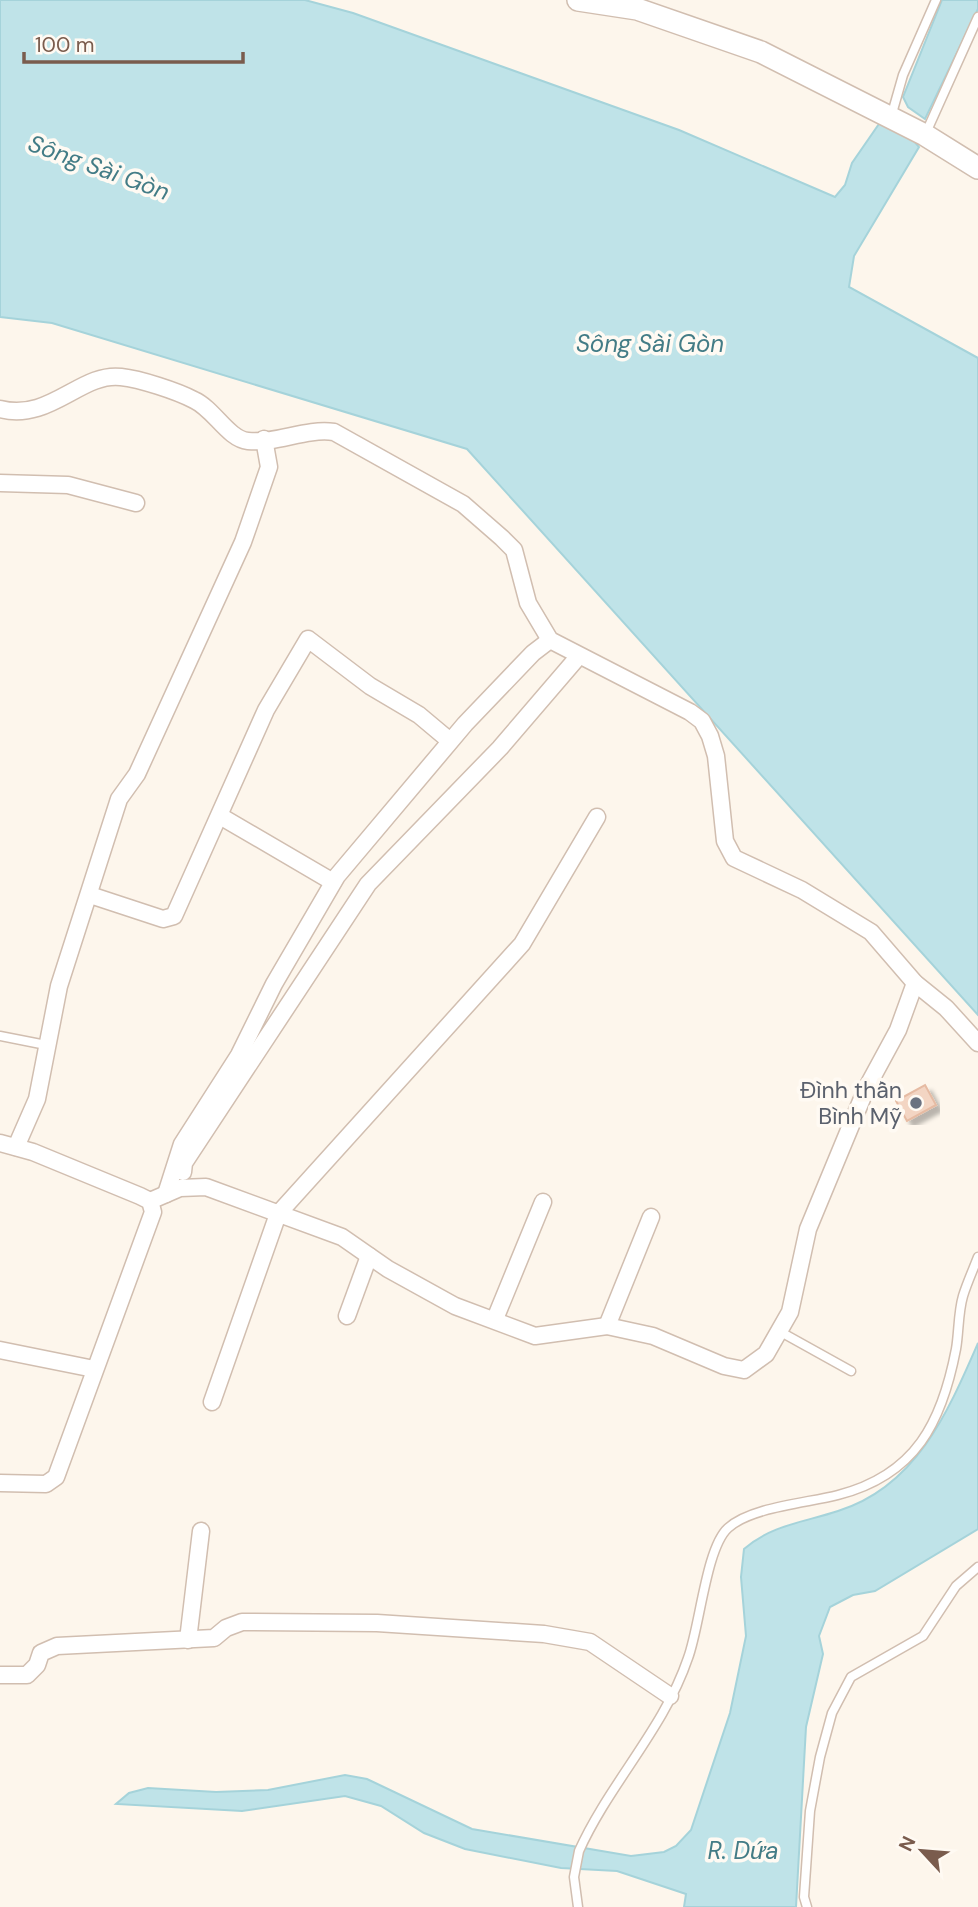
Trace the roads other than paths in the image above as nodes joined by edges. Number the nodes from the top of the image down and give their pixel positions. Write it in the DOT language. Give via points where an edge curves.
graph roads {
  1 [pos="578,0"];
  2 [pos="936,0"];
  3 [pos="638,4"];
  4 [pos="978,17"];
  5 [pos="891,117"];
  6 [pos="925,135"];
  7 [pos="978,168"];
  8 [pos="0,409"];
  9 [pos="264,439"];
  10 [pos="6,483"];
  11 [pos="136,503"];
  12 [pos="550,640"];
  13 [pos="579,657"];
  14 [pos="450,741"];
  15 [pos="220,816"];
  16 [pos="597,817"];
  17 [pos="333,882"];
  18 [pos="90,895"];
  19 [pos="915,983"];
  20 [pos="0,1037"];
  21 [pos="978,1043"];
  22 [pos="46,1045"];
  23 [pos="8,1145"];
  24 [pos="173,1191"];
  25 [pos="150,1201"];
  26 [pos="543,1202"];
  27 [pos="278,1214"];
  28 [pos="651,1217"];
  29 [pos="369,1256"];
  30 [pos="978,1257"];
  31 [pos="346,1316"];
  32 [pos="495,1320"];
  33 [pos="607,1326"];
  34 [pos="779,1331"];
  35 [pos="0,1350"];
  36 [pos="94,1368"];
  37 [pos="851,1371"];
  38 [pos="212,1402"];
  39 [pos="0,1483"];
  40 [pos="201,1531"];
  41 [pos="978,1567"];
  42 [pos="188,1640"];
  43 [pos="0,1675"];
  44 [pos="670,1696"];
  45 [pos="578,1907"];
  46 [pos="807,1907"];
  1 -- 3 [label="street"];
  2 -- 5 [label="lane" via="903,75"];
  3 -- 5 [label="street" via="761,52"];
  4 -- 6 [label="lane"];
  5 -- 6 [label="street"];
  6 -- 7 [label="street"];
  8 -- 9 [label="street" via="48,405 97,378 122,377 194,400 218,416 236,437"];
  9 -- 12 [label="street" via="318,430 334,432 463,504 514,550 528,603"];
  9 -- 18 [label="street" via="269,467 243,542 137,774 119,799"];
  10 -- 11 [label="street" via="68,485"];
  12 -- 13 [label="street"];
  12 -- 14 [label="street"];
  13 -- 19 [label="street" via="702,721 716,756 729,851 734,858 802,890 871,932"];
  13 -- 24 [label="street" via="500,748 368,884 184,1163"];
  14 -- 15 [label="street" via="309,639 266,710"];
  14 -- 17 [label="street"];
  15 -- 17 [label="street"];
  15 -- 18 [label="street" via="174,916 163,919"];
  16 -- 27 [label="street" via="522,944"];
  17 -- 24 [label="street" via="239,1055 182,1144"];
  18 -- 22 [label="street" via="59,986"];
  19 -- 21 [label="street" via="947,1008"];
  19 -- 34 [label="street" via="808,1229 790,1312"];
  20 -- 22 [label="lane"];
  22 -- 23 [label="street" via="37,1099"];
  23 -- 25 [label="street"];
  24 -- 25 [label="street"];
  24 -- 27 [label="street" via="206,1188"];
  25 -- 36 [label="street" via="153,1212"];
  26 -- 32 [label="street"];
  27 -- 29 [label="street" via="342,1237"];
  27 -- 38 [label="street"];
  28 -- 33 [label="street"];
  29 -- 31 [label="street"];
  29 -- 32 [label="street" via="456,1306"];
  30 -- 44 [label="lane" via="962,1299 956,1348 939,1416 920,1447 888,1473 844,1493 766,1511 727,1529 717,1541 698,1628"];
  32 -- 33 [label="street" via="535,1335"];
  33 -- 34 [label="street" via="653,1336 744,1370 765,1354"];
  34 -- 37 [label="lane"];
  35 -- 36 [label="street"];
  36 -- 39 [label="street" via="53,1482"];
  40 -- 42 [label="street"];
  41 -- 46 [label="lane" via="956,1586 923,1636 851,1677 832,1713 810,1811"];
  42 -- 43 [label="street" via="57,1646 41,1653 27,1675"];
  42 -- 44 [label="street" via="214,1638 242,1622 377,1623 544,1634 590,1642"];
  44 -- 45 [label="lane" via="584,1838 574,1877"];
}
